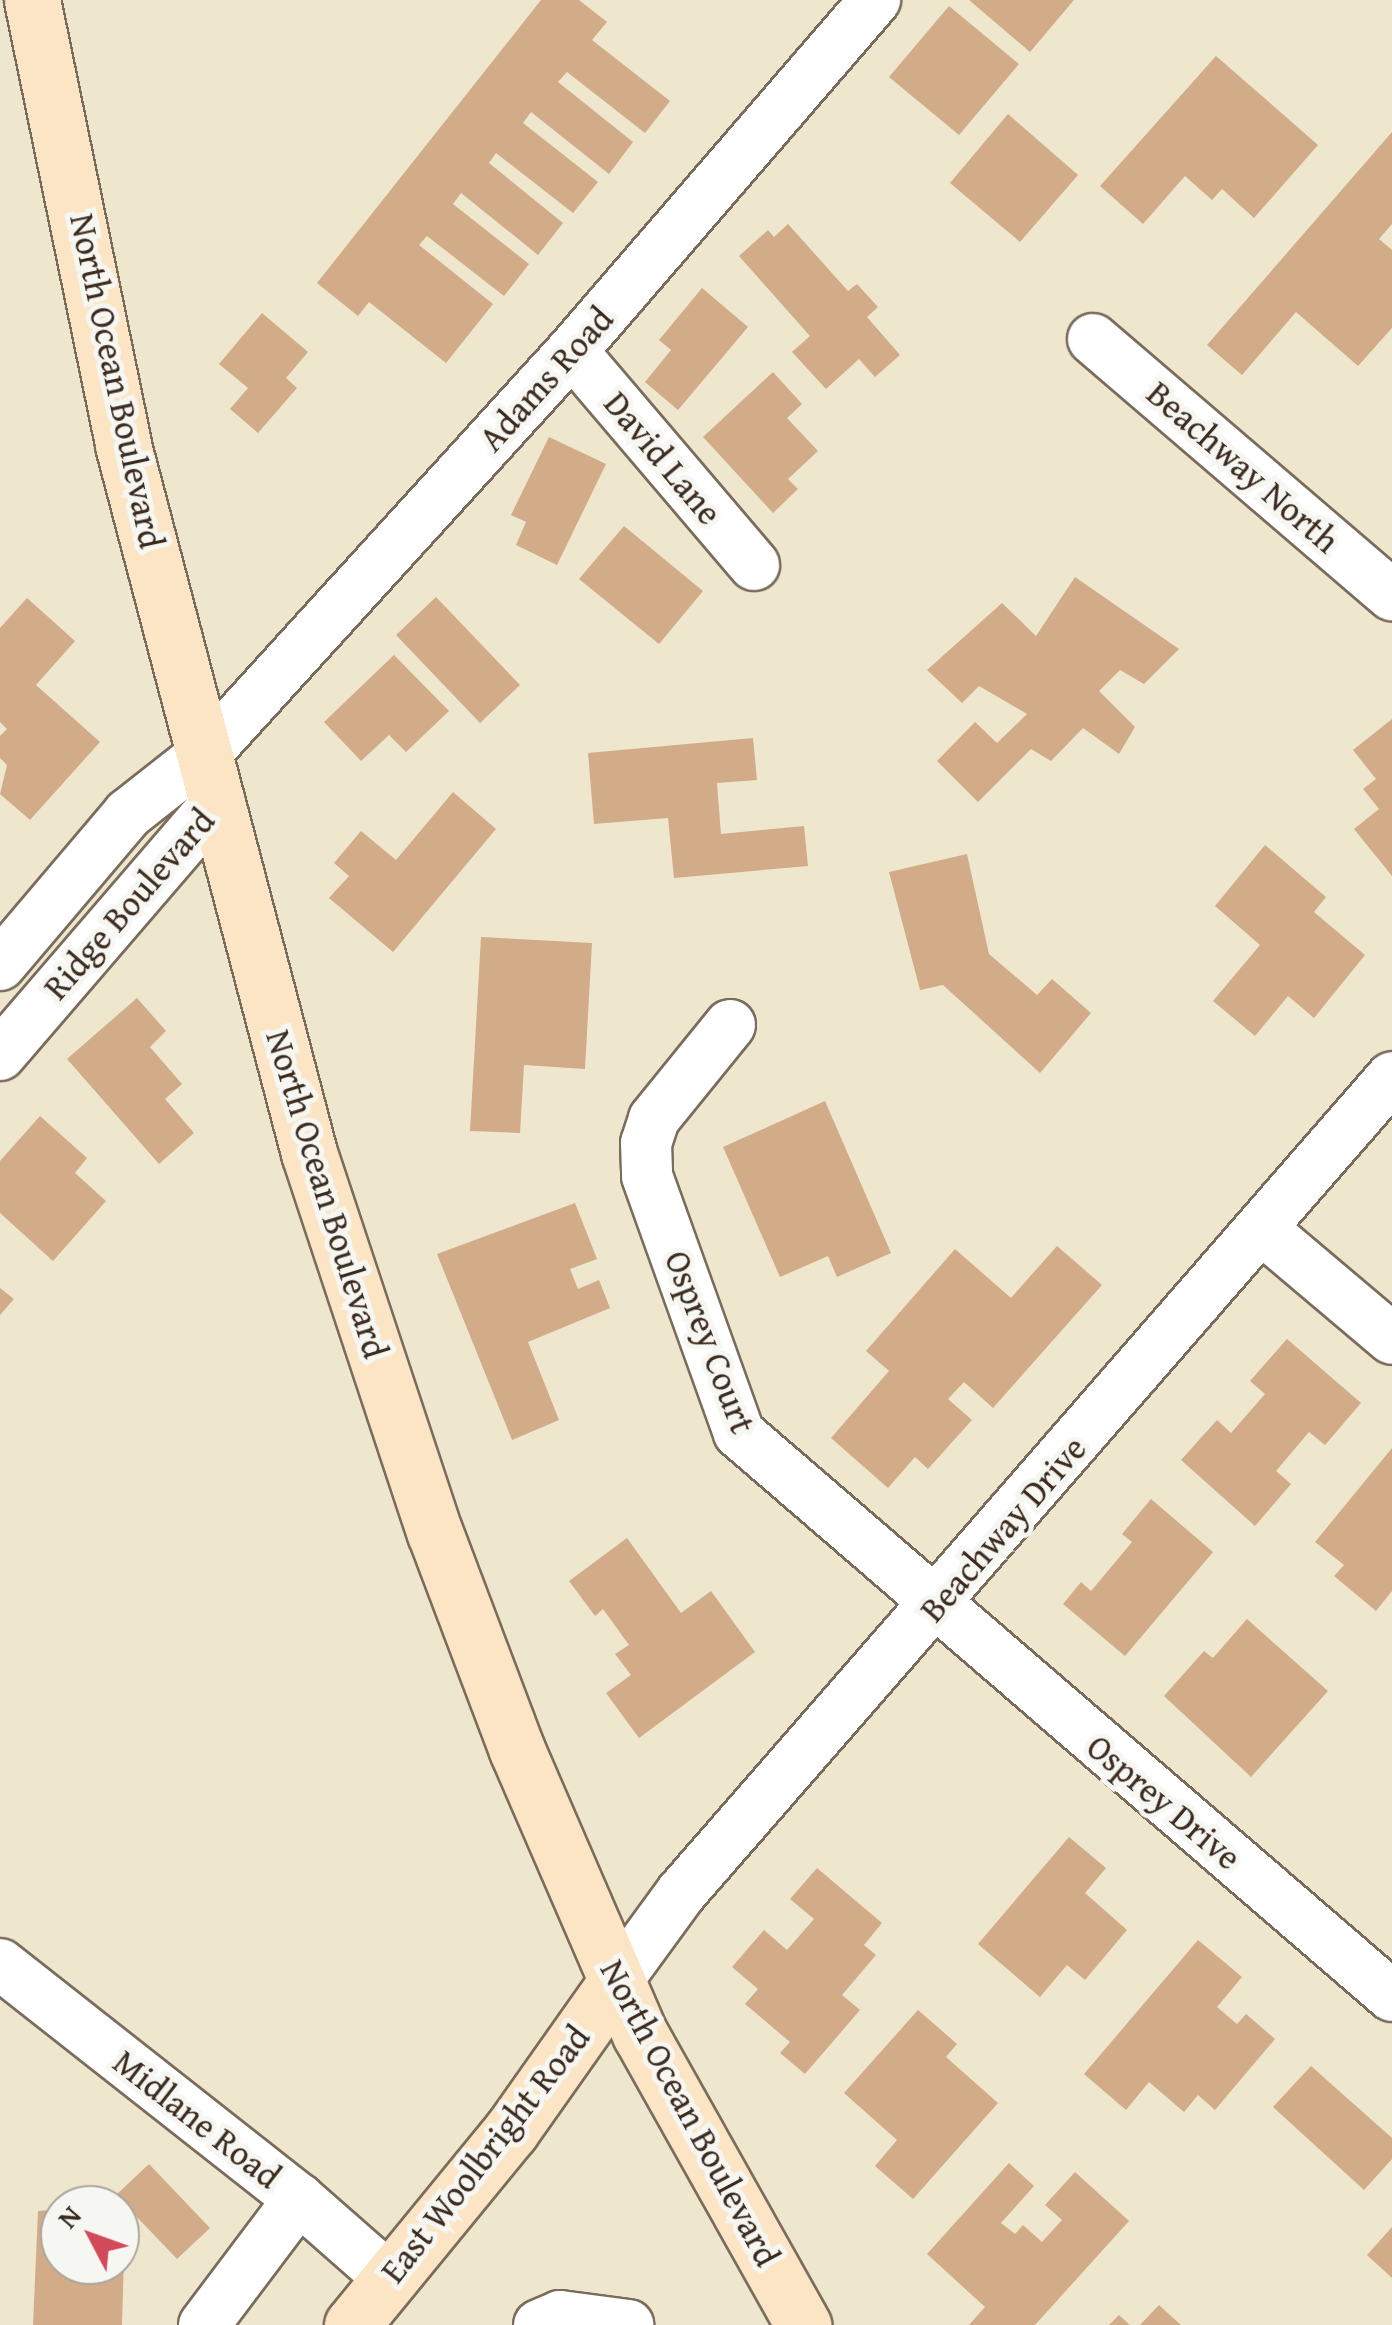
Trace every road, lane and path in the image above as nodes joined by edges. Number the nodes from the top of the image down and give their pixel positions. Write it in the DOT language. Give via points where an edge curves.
graph roads {
  1 [pos="32,0"];
  2 [pos="875,0"];
  3 [pos="1093,339"];
  4 [pos="572,351"];
  5 [pos="754,566"];
  6 [pos="1392,595"];
  7 [pos="214,775"];
  8 [pos="0,965"];
  9 [pos="730,1026"];
  10 [pos="0,1054"];
  11 [pos="1392,1078"];
  12 [pos="1262,1229"];
  13 [pos="1392,1339"];
  14 [pos="935,1607"];
  15 [pos="0,1964"];
  16 [pos="616,1982"];
  17 [pos="1392,1996"];
  18 [pos="299,2199"];
  19 [pos="390,2279"];
  20 [pos="204,2325"];
  21 [pos="352,2325"];
  22 [pos="538,2325"];
  23 [pos="628,2325"];
  24 [pos="802,2325"];
  1 -- 7 [label="main road, North Ocean Boulevard" via="123,445"];
  2 -- 4 [label="street, Adams Road"];
  3 -- 6 [label="street, Beachway North"];
  4 -- 5 [label="street, David Lane"];
  4 -- 7 [label="street, Adams Road"];
  7 -- 8 [label="street, Ridge Boulevard" via="128,814"];
  7 -- 10 [label="street, Ridge Boulevard"];
  7 -- 16 [label="main road, North Ocean Boulevard" via="309,1153 435,1533 517,1750"];
  9 -- 14 [label="street, Osprey Court" via="654,1119 646,1143 648,1176 739,1433"];
  11 -- 12 [label="street, Beachway Drive"];
  12 -- 13 [label="street"];
  12 -- 14 [label="street, Beachway Drive"];
  14 -- 16 [label="street, Beachway Drive" via="681,1893"];
  14 -- 17 [label="street, Osprey Drive"];
  15 -- 18 [label="street, Midlane Road"];
  16 -- 19 [label="main road, East Woolbright Road" via="511,2131"];
  16 -- 24 [label="main road, North Ocean Boulevard"];
  18 -- 19 [label="street, Midlane Road"];
  18 -- 20 [label="street"];
  19 -- 21 [label="main road, East Woolbright Road"];
  22 -- 23 [label="street" via="560,2316"];
}
